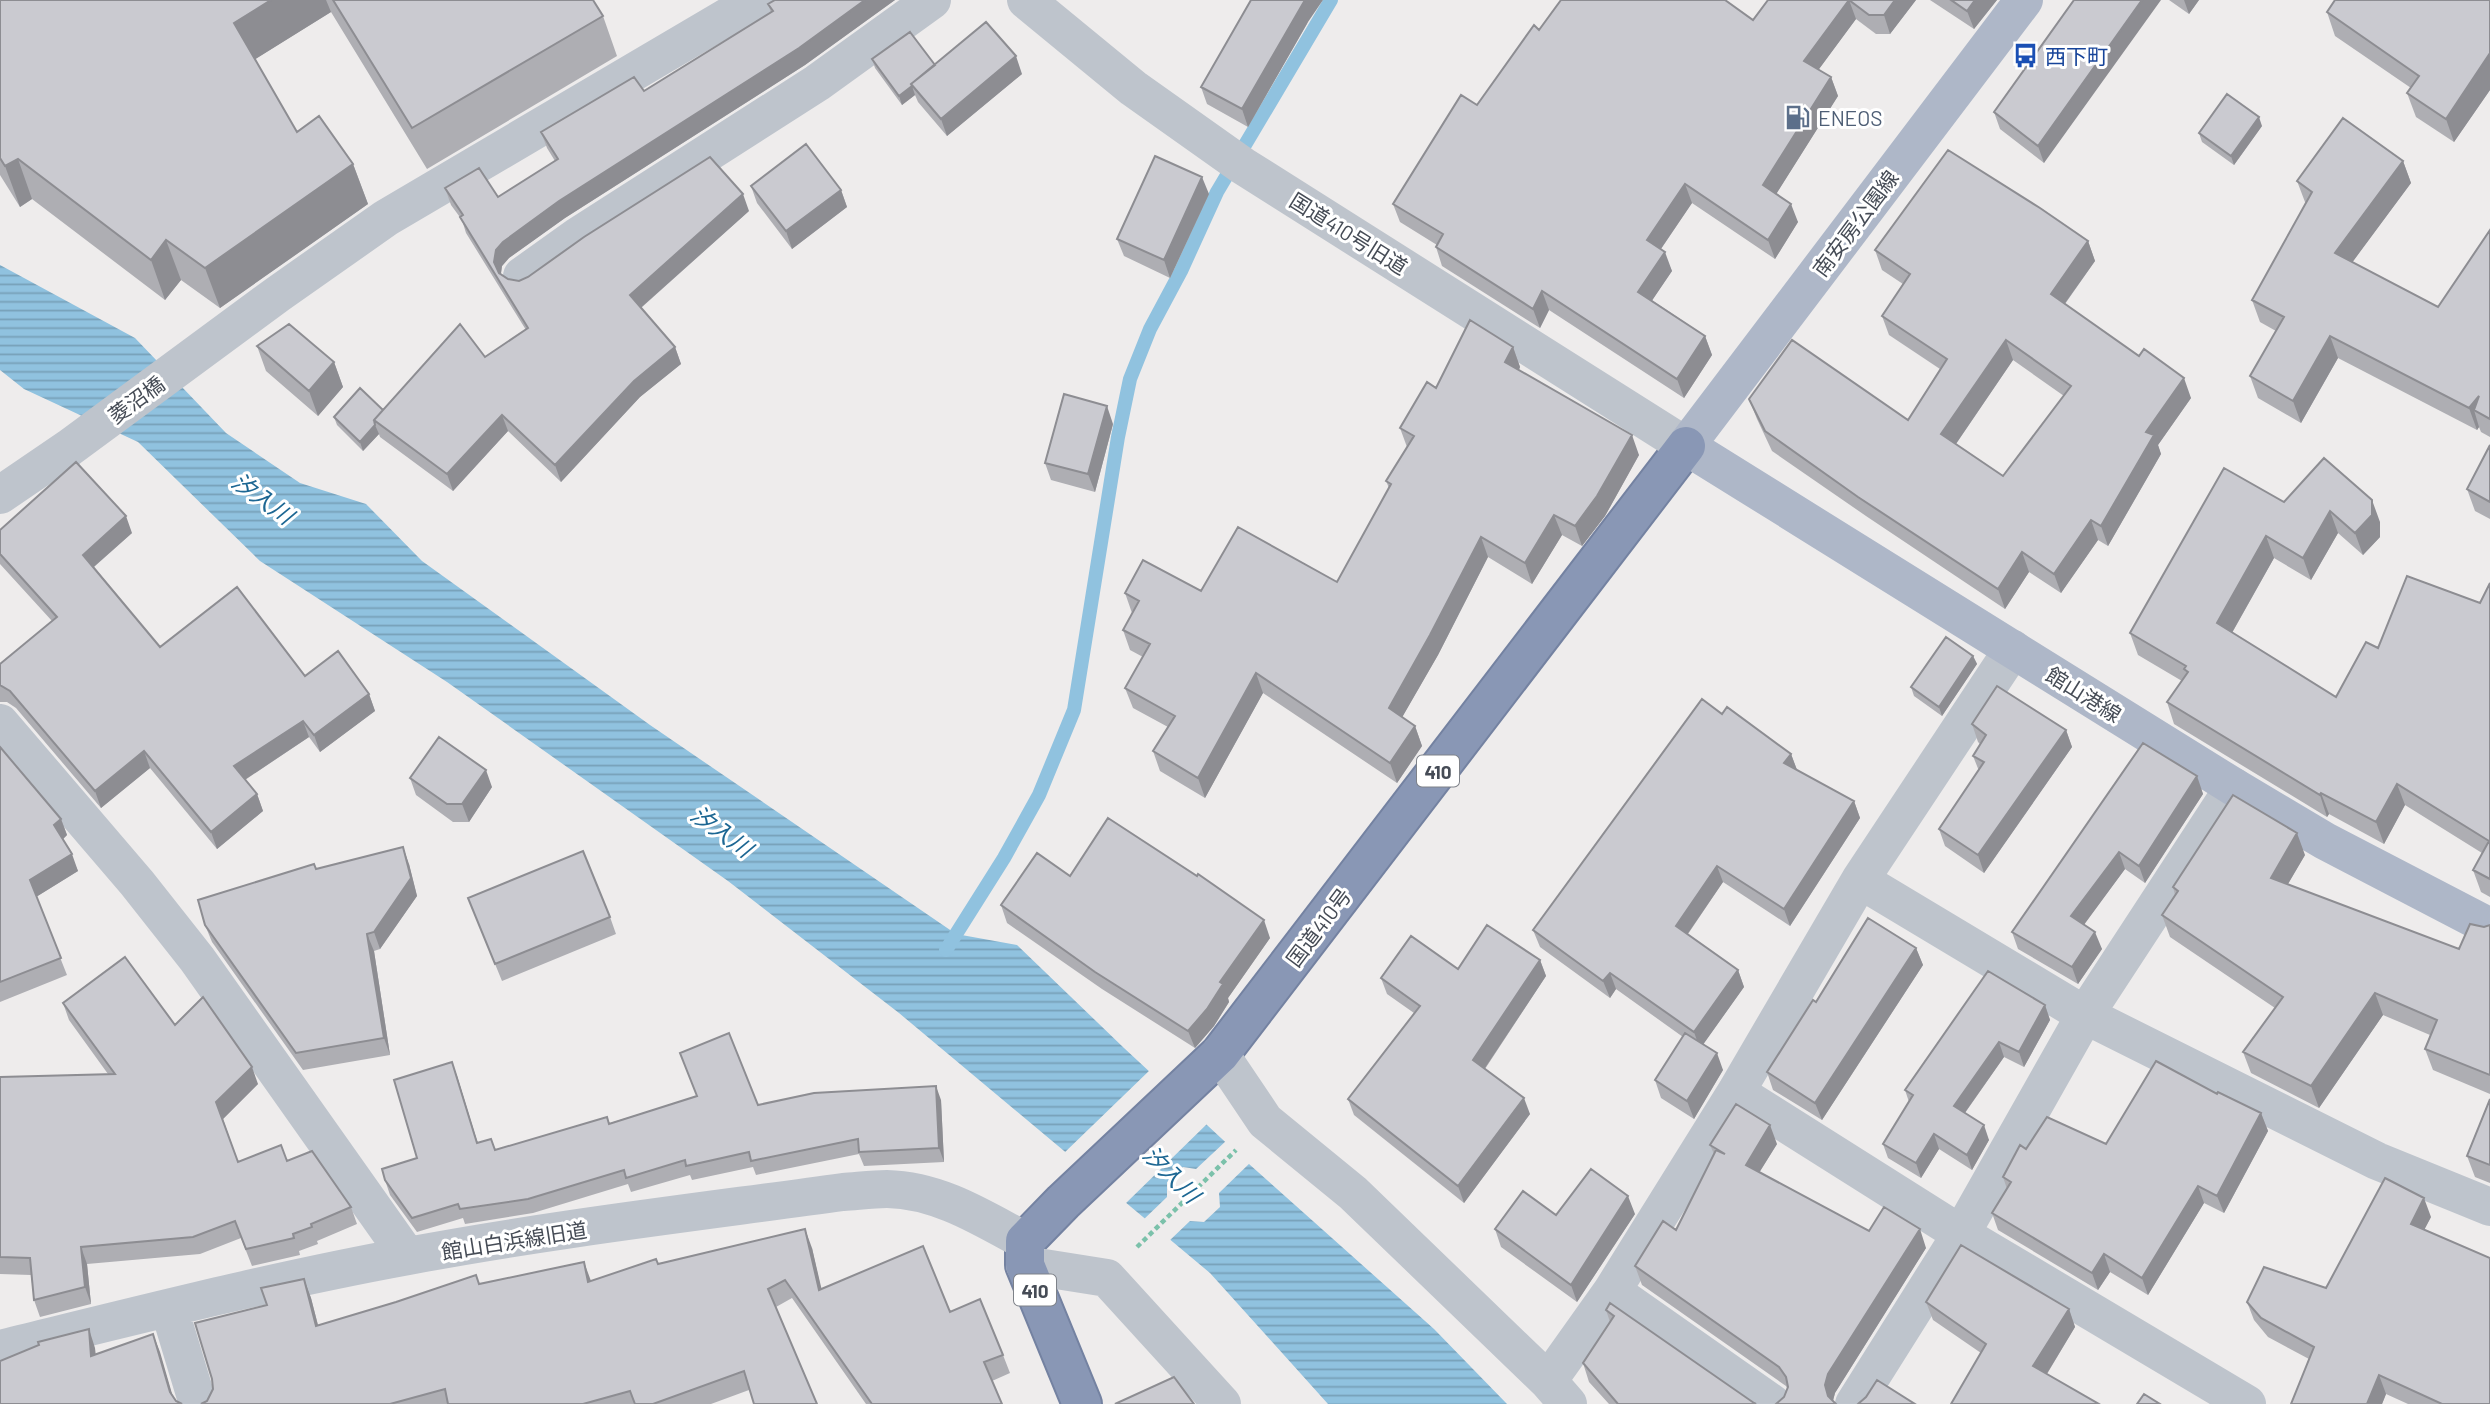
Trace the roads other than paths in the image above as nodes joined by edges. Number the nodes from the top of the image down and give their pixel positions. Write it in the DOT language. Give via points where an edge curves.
graph roads {
  1 [pos="756,0"];
  2 [pos="933,0"];
  3 [pos="1026,0"];
  4 [pos="2024,0"];
  5 [pos="522,276"];
  6 [pos="1686,446"];
  7 [pos="0,495"];
  8 [pos="2013,649"];
  9 [pos="0,723"];
  10 [pos="2234,788"];
  11 [pos="1860,880"];
  12 [pos="2490,927"];
  13 [pos="2085,1015"];
  14 [pos="1220,1054"];
  15 [pos="1737,1092"];
  16 [pos="2490,1208"];
  17 [pos="1961,1234"];
  18 [pos="1025,1253"];
  19 [pos="407,1256"];
  20 [pos="1612,1291"];
  21 [pos="169,1308"];
  22 [pos="0,1349"];
  23 [pos="1558,1393"];
  24 [pos="1077,1401"];
  25 [pos="198,1404"];
  26 [pos="1222,1404"];
  27 [pos="1773,1404"];
  28 [pos="1854,1404"];
  29 [pos="2247,1404"];
  1 -- 7 [label="street, 菱沼橋" via="386,218"];
  2 -- 5 [label="street" via="817,83"];
  3 -- 6 [label="street, 国道410号旧道" via="1133,88 1234,160"];
  4 -- 6 [label="main road, 南安房公園線"];
  6 -- 8 [label="main road, 館山港線"];
  6 -- 14 [label="highway, 国道410号 / 410"];
  8 -- 10 [label="main road, 館山港線"];
  8 -- 11 [label="street"];
  9 -- 19 [label="street" via="197,959"];
  10 -- 12 [label="main road, 館山港線"];
  10 -- 13 [label="street"];
  11 -- 13 [label="street"];
  11 -- 15 [label="street"];
  13 -- 16 [label="street" via="2377,1161"];
  13 -- 17 [label="street"];
  14 -- 18 [label="highway, 国道410号 / 410" via="1075,1190"];
  14 -- 23 [label="street" via="1265,1121 1353,1193"];
  15 -- 17 [label="street"];
  15 -- 20 [label="street"];
  17 -- 28 [label="street"];
  17 -- 29 [label="street"];
  18 -- 19 [label="street, 館山白浜線旧道" via="953,1203 888,1189"];
  18 -- 24 [label="highway, 410"];
  18 -- 26 [label="street, 館山白浜線旧道" via="1107,1278"];
  19 -- 21 [label="street, 館山白浜線旧道"];
  20 -- 23 [label="street"];
  20 -- 27 [label="street"];
  21 -- 22 [label="street, 館山白浜線旧道"];
  21 -- 25 [label="street"];
}
